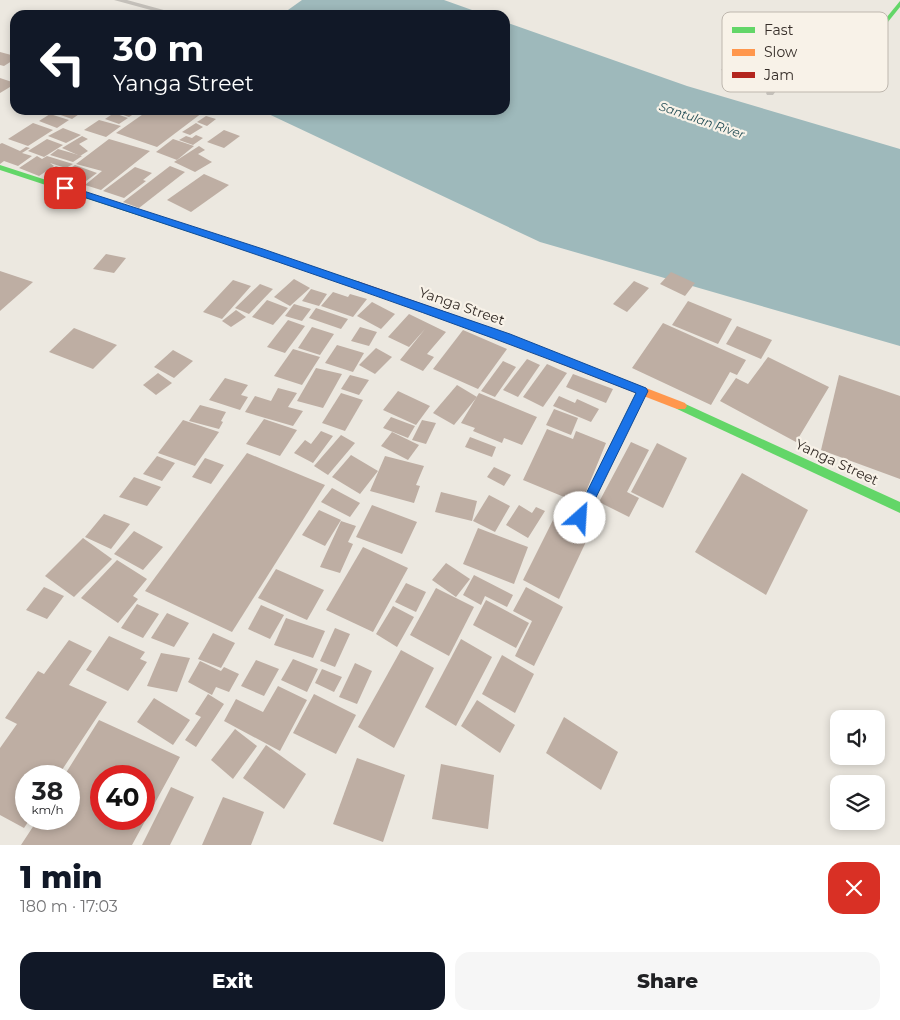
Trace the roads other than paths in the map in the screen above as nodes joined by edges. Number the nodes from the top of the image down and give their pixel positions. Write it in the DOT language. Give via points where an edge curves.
graph roads {
  1 [pos="118,0"];
  2 [pos="900,3"];
  3 [pos="158,10"];
  4 [pos="888,18"];
  5 [pos="0,167"];
  6 [pos="642,391"];
  7 [pos="900,508"];
  8 [pos="580,518"];
  1 -- 3 [label="lane"];
  2 -- 4 [label="street"];
  5 -- 6 [label="street, Yanga Street" via="260,251 497,334"];
  6 -- 7 [label="street, Yanga Street"];
  6 -- 8 [label="street"];
}
